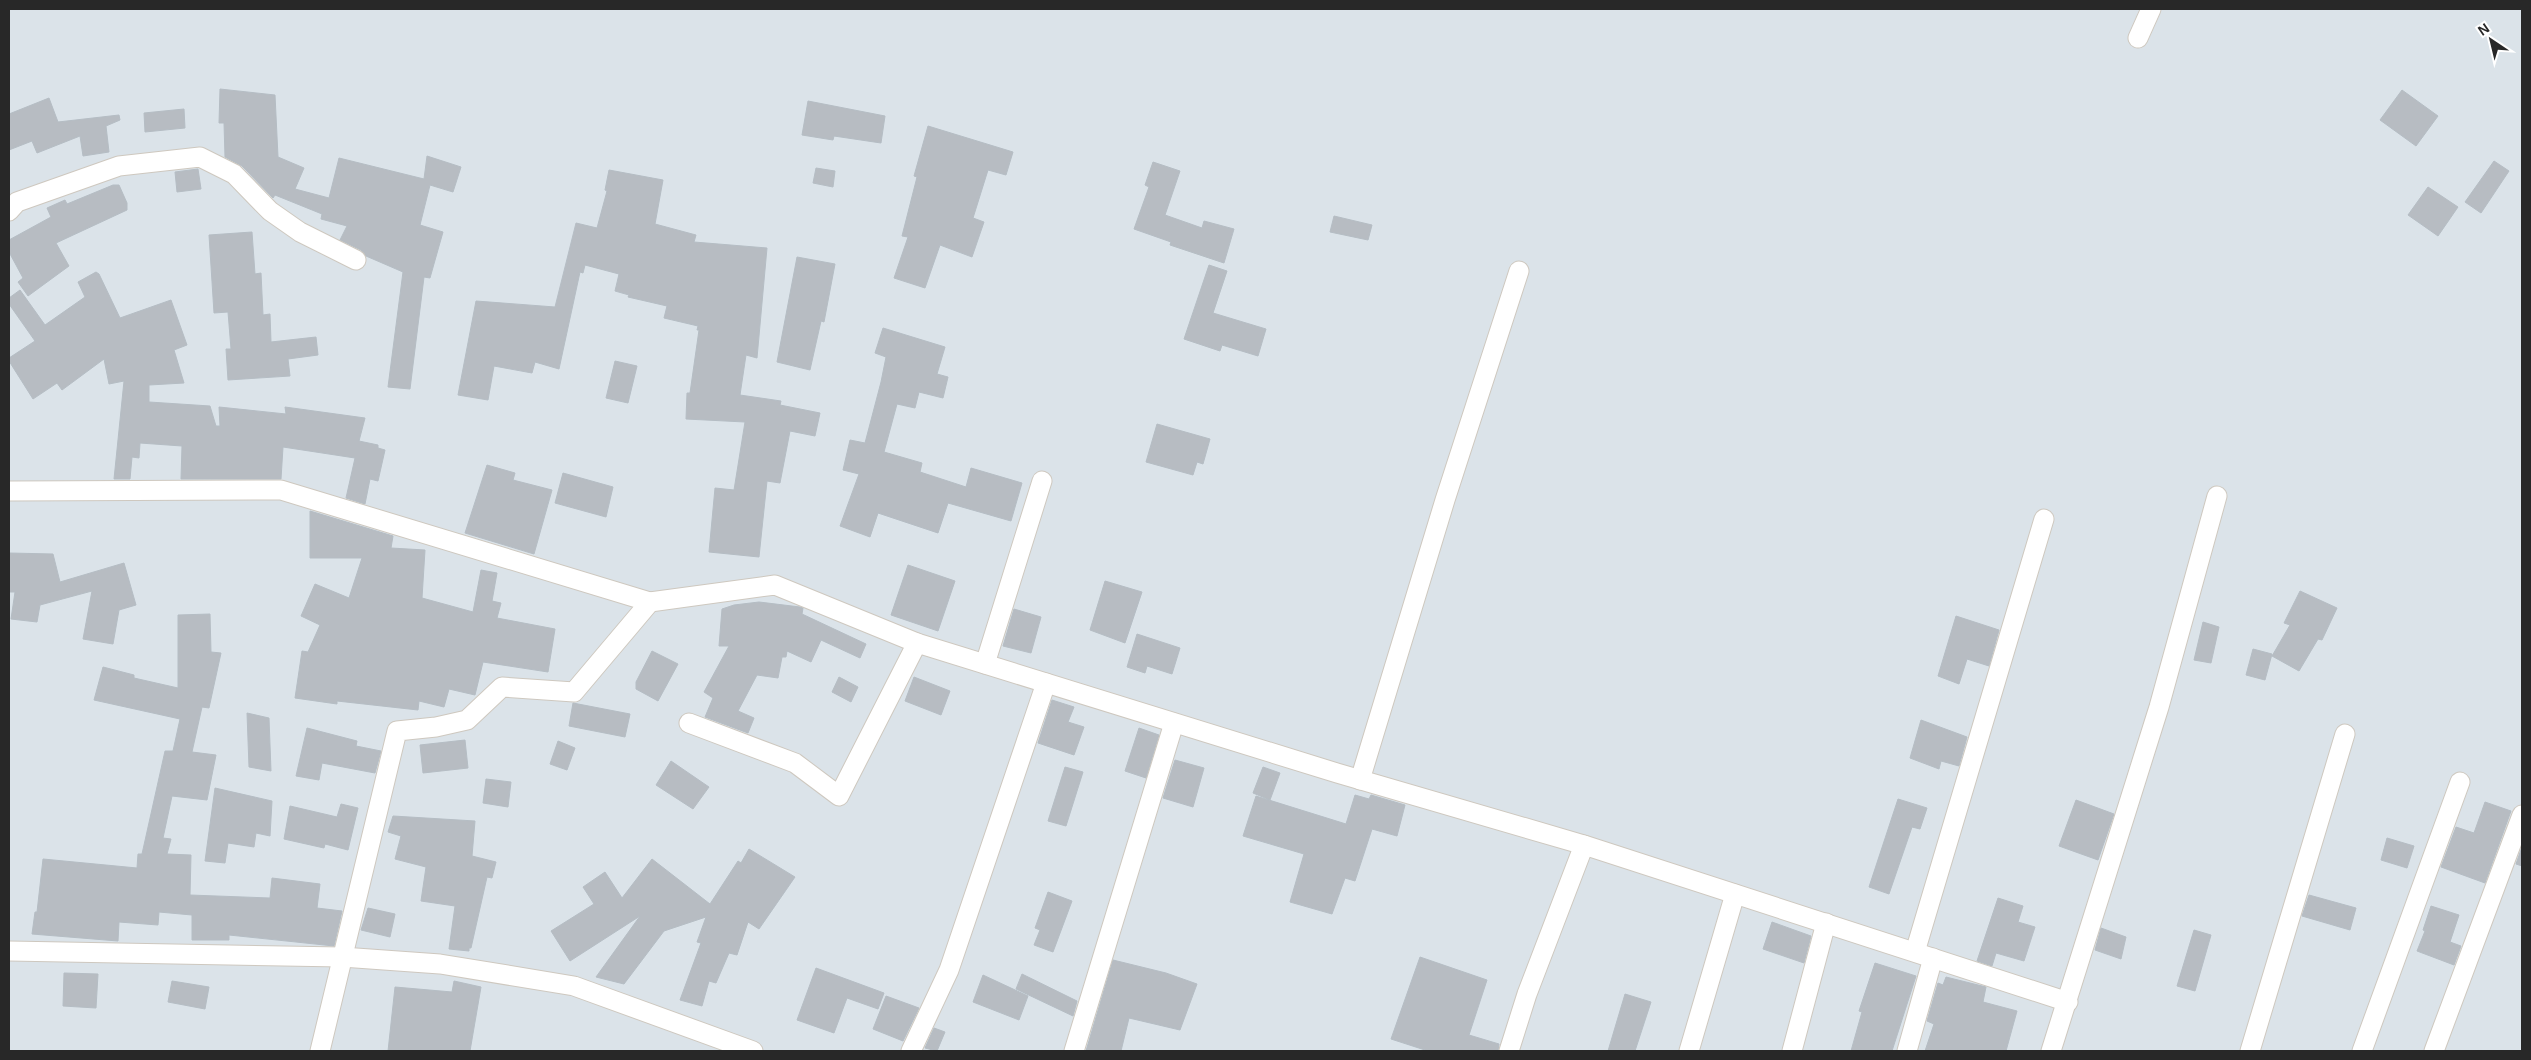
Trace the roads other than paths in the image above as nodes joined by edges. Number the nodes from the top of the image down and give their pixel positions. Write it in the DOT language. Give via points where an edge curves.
graph roads {
  1 [pos="2150,9"];
  2 [pos="2138,38"];
  3 [pos="9,210"];
  4 [pos="356,260"];
  5 [pos="1519,271"];
  6 [pos="1042,480"];
  7 [pos="9,491"];
  8 [pos="2217,496"];
  9 [pos="2044,519"];
  10 [pos="650,602"];
  11 [pos="917,643"];
  12 [pos="985,664"];
  13 [pos="1046,683"];
  14 [pos="689,723"];
  15 [pos="1174,723"];
  16 [pos="2345,734"];
  17 [pos="1360,780"];
  18 [pos="2460,782"];
  19 [pos="2522,815"];
  20 [pos="1584,845"];
  21 [pos="1735,894"];
  22 [pos="1826,923"];
  23 [pos="9,951"];
  24 [pos="1915,952"];
  25 [pos="342,958"];
  26 [pos="1933,958"];
  27 [pos="2068,1002"];
  28 [pos="320,1051"];
  29 [pos="753,1051"];
  30 [pos="911,1051"];
  31 [pos="1074,1051"];
  32 [pos="1509,1051"];
  33 [pos="1689,1051"];
  34 [pos="1792,1051"];
  35 [pos="1907,1051"];
  36 [pos="2051,1051"];
  37 [pos="2250,1051"];
  38 [pos="2362,1051"];
  39 [pos="2434,1051"];
  1 -- 2 [label="street"];
  3 -- 4 [label="street" via="17,202 119,166 200,157 234,174 270,211 300,232"];
  5 -- 17 [label="street"];
  6 -- 12 [label="street"];
  7 -- 10 [label="street" via="281,490"];
  8 -- 27 [label="street" via="2159,706"];
  9 -- 24 [label="street"];
  10 -- 11 [label="street" via="775,585"];
  10 -- 25 [label="street" via="574,692 502,687 467,720 397,731"];
  11 -- 12 [label="street"];
  11 -- 14 [label="street" via="838,796 795,763"];
  12 -- 13 [label="street"];
  13 -- 15 [label="street"];
  13 -- 30 [label="street" via="949,970"];
  15 -- 17 [label="street"];
  15 -- 31 [label="street"];
  16 -- 37 [label="street"];
  17 -- 20 [label="street"];
  18 -- 38 [label="street"];
  19 -- 39 [label="street"];
  20 -- 21 [label="street"];
  20 -- 32 [label="street" via="1527,994"];
  21 -- 22 [label="street"];
  21 -- 33 [label="street"];
  22 -- 24 [label="street"];
  22 -- 34 [label="street"];
  23 -- 25 [label="street"];
  24 -- 26 [label="street"];
  25 -- 28 [label="street"];
  25 -- 29 [label="street" via="440,964 574,986"];
  26 -- 27 [label="street"];
  26 -- 35 [label="street"];
  27 -- 36 [label="street"];
}
